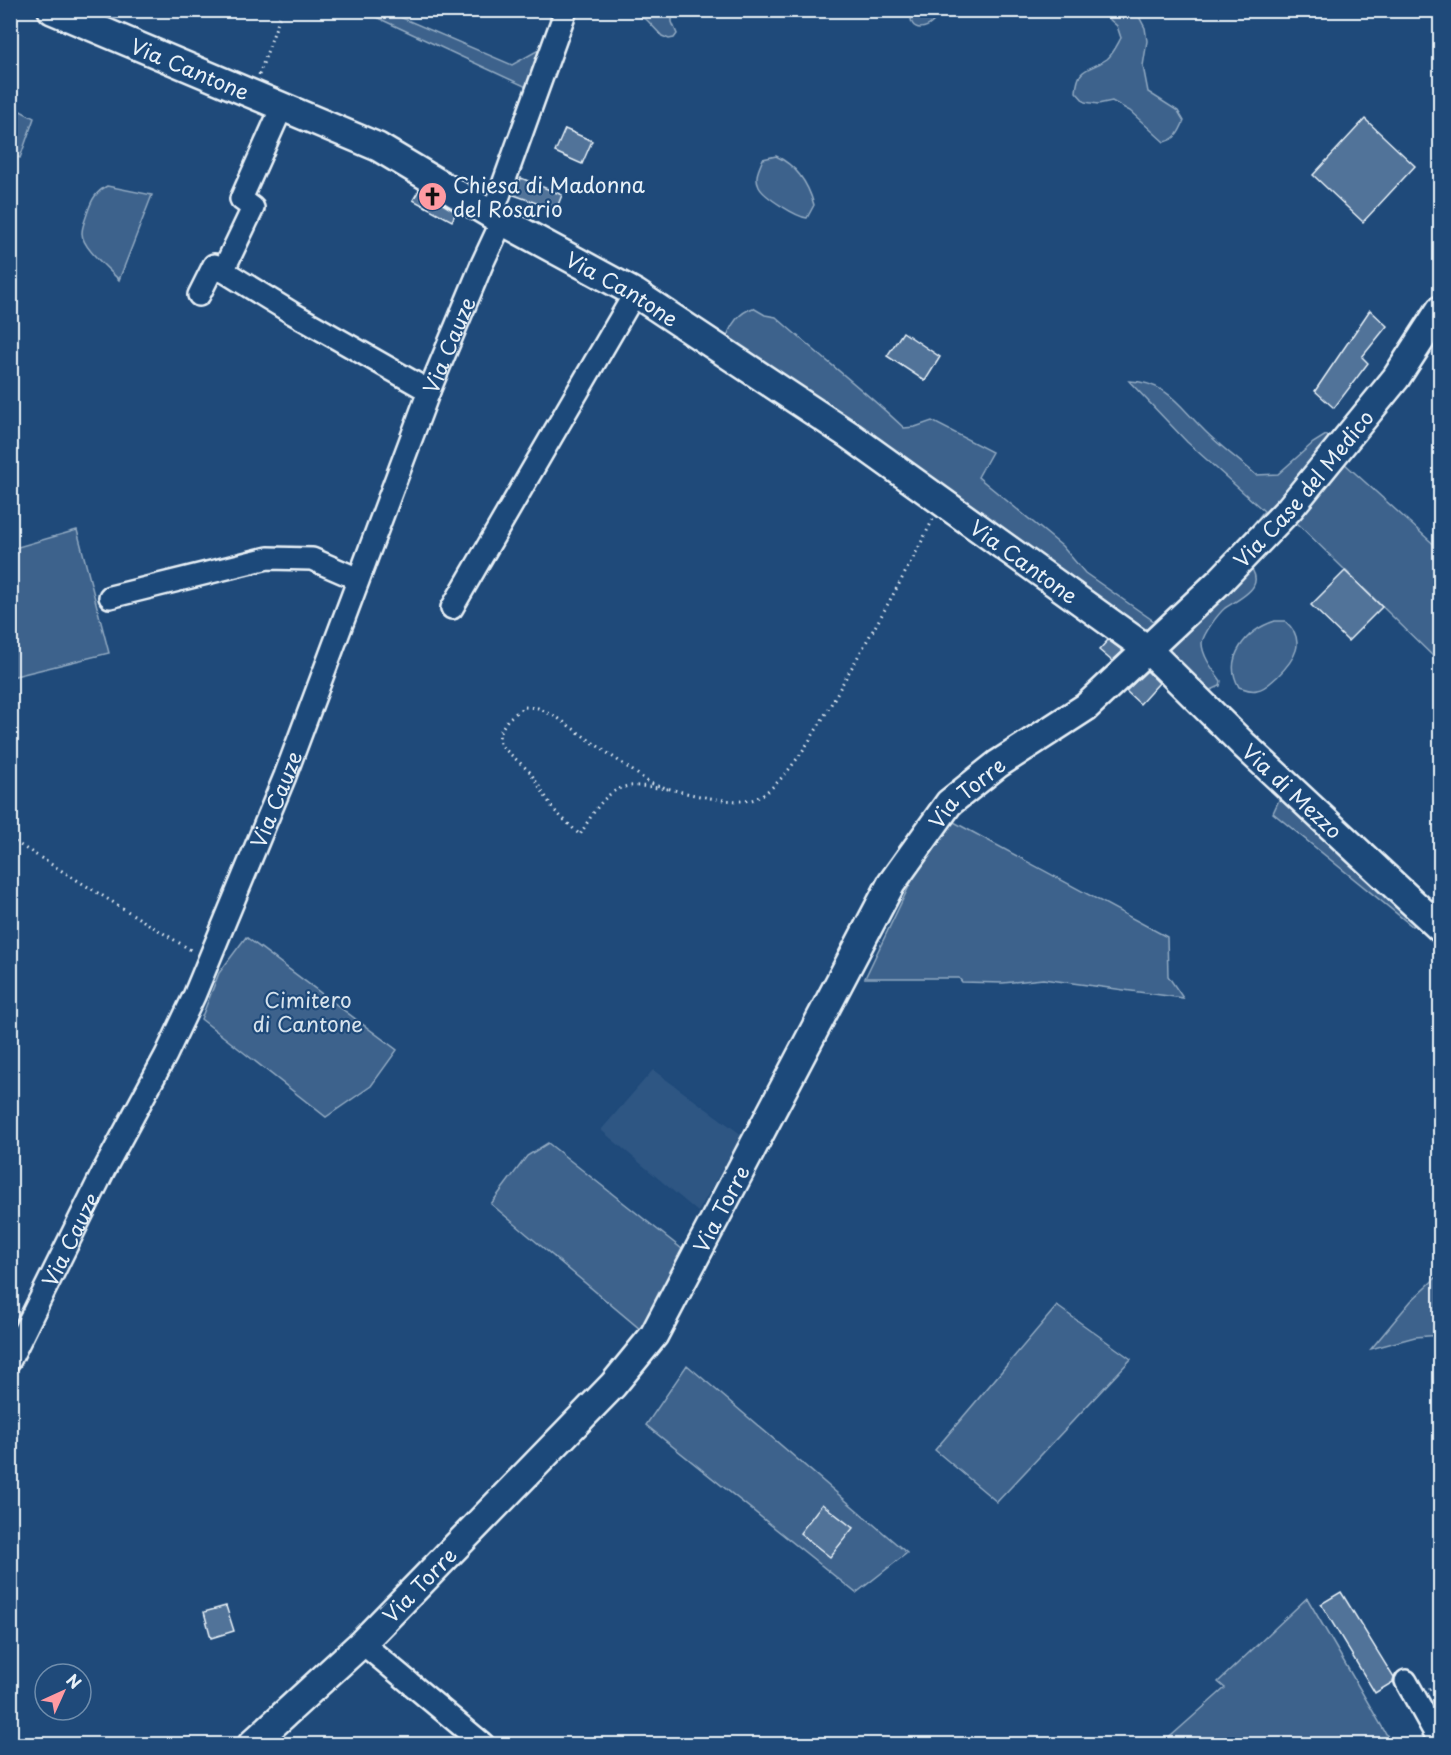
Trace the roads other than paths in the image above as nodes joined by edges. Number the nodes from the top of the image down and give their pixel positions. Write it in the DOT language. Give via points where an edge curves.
graph roads {
  1 [pos="52,10"];
  2 [pos="566,10"];
  3 [pos="282,107"];
  4 [pos="497,218"];
  5 [pos="223,271"];
  6 [pos="635,293"];
  7 [pos="199,295"];
  8 [pos="1440,310"];
  9 [pos="429,392"];
  10 [pos="358,579"];
  11 [pos="110,597"];
  12 [pos="452,608"];
  13 [pos="1147,649"];
  14 [pos="1440,928"];
  15 [pos="10,1360"];
  16 [pos="362,1643"];
  17 [pos="1406,1681"];
  18 [pos="1440,1742"];
  19 [pos="252,1744"];
  20 [pos="483,1744"];
  1 -- 3 [label="main road, Via Cantone"];
  2 -- 4 [label="street, Via Cauze"];
  3 -- 4 [label="main road, Via Cantone" via="378,147"];
  3 -- 5 [label="street" via="241,199 253,208"];
  4 -- 6 [label="main road, Via Cantone"];
  4 -- 9 [label="street, Via Cauze"];
  5 -- 7 [label="street" via="214,265"];
  5 -- 9 [label="street"];
  6 -- 12 [label="street"];
  6 -- 13 [label="main road, Via Cantone" via="849,435"];
  8 -- 13 [label="main road, Via Case del Medico" via="1396,378 1290,508"];
  9 -- 10 [label="street, Via Cauze"];
  10 -- 11 [label="street" via="312,559 268,558"];
  10 -- 15 [label="street, Via Cauze" via="285,776 208,961 166,1055"];
  13 -- 14 [label="main road, Via di Mezzo" via="1244,746"];
  13 -- 16 [label="main road, Via Torre" via="1086,707 998,764 949,803 891,884 654,1335 613,1385"];
  16 -- 19 [label="main road, Via Torre"];
  16 -- 20 [label="street"];
  17 -- 18 [label="street"];
}
